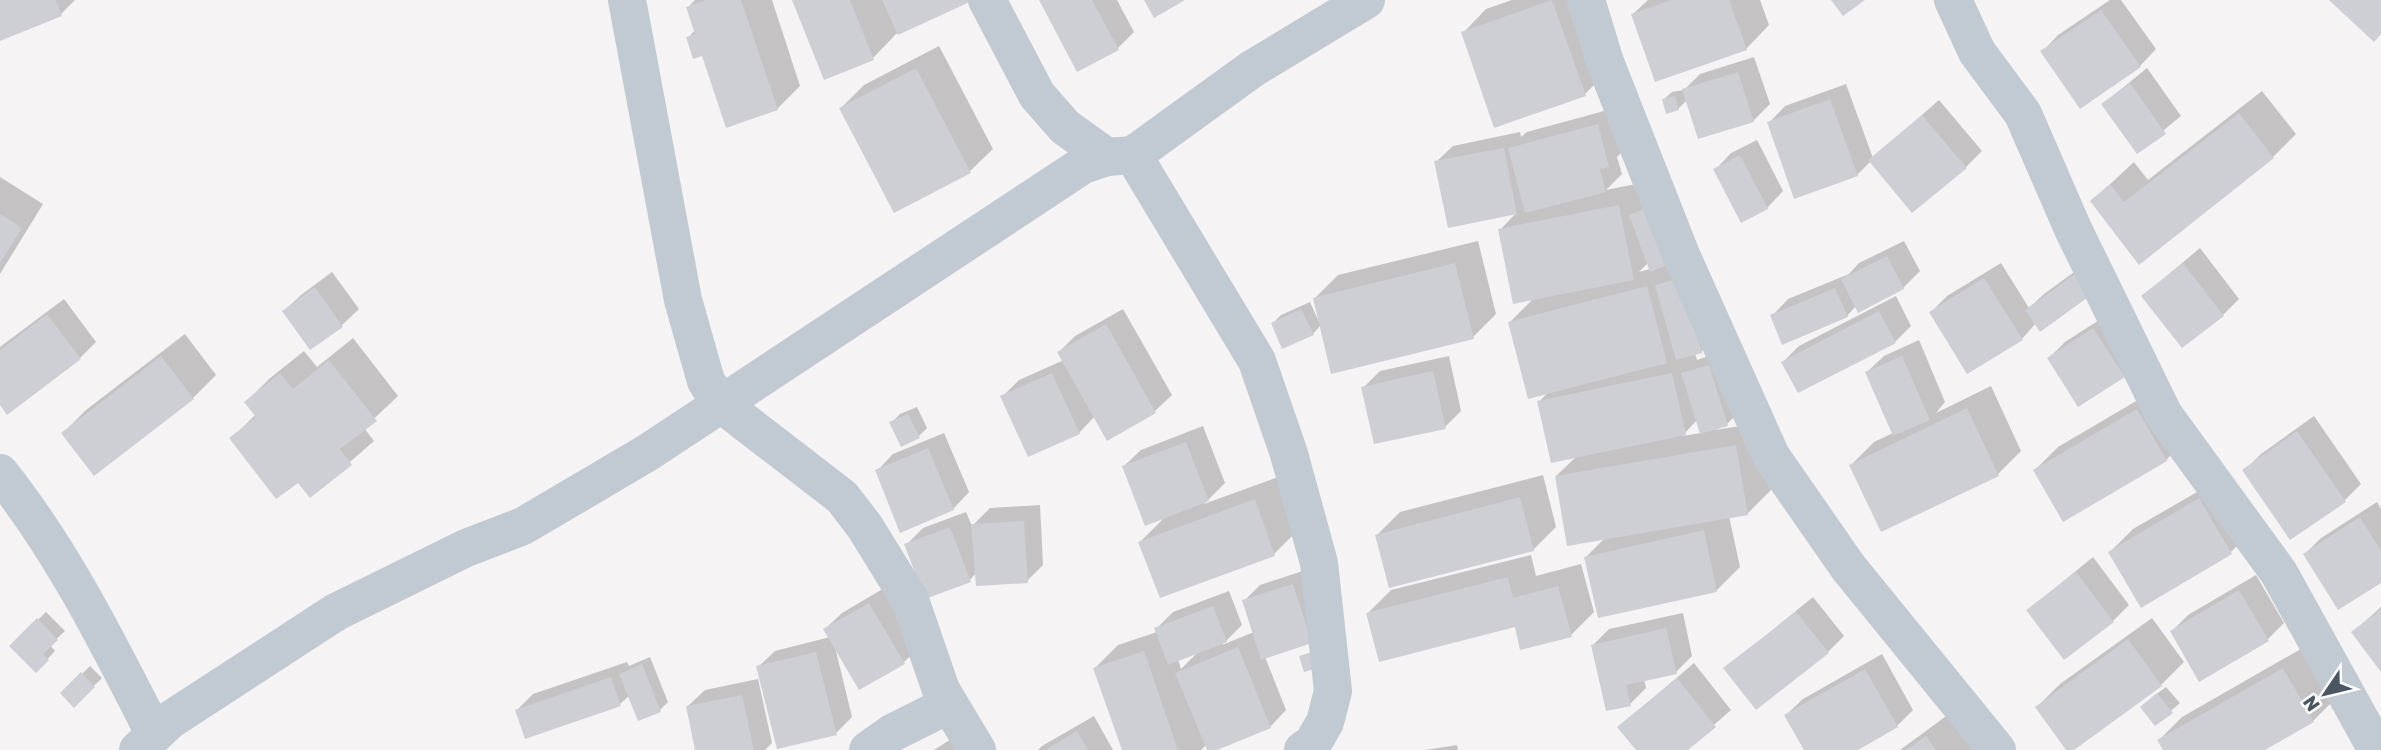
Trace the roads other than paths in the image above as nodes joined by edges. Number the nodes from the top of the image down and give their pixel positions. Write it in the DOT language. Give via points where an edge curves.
graph roads {
  1 [pos="627,0"];
  2 [pos="987,0"];
  3 [pos="1366,0"];
  4 [pos="1586,0"];
  5 [pos="1953,0"];
  6 [pos="1120,156"];
  7 [pos="720,403"];
  8 [pos="0,473"];
  9 [pos="948,705"];
  10 [pos="146,742"];
  11 [pos="867,750"];
  12 [pos="977,750"];
  13 [pos="1303,750"];
  14 [pos="1997,750"];
  15 [pos="2377,750"];
  1 -- 7 [label="street" via="683,300 706,381"];
  2 -- 6 [label="street" via="1037,95 1065,127"];
  3 -- 6 [label="street"];
  4 -- 14 [label="street" via="1605,62 1681,255 1771,456 1848,567"];
  5 -- 15 [label="street" via="1977,52 2023,114 2073,229 2164,415 2279,573"];
  6 -- 7 [label="street" via="1083,165"];
  6 -- 13 [label="street" via="1256,361 1289,454 1319,563 1333,691 1325,722 1313,743"];
  7 -- 9 [label="street" via="842,497 865,527 910,600"];
  7 -- 10 [label="street" via="647,453 523,526 466,548 336,612 223,684"];
  8 -- 10 [label="street" via="97,622"];
  9 -- 11 [label="street"];
  9 -- 12 [label="street"];
}
